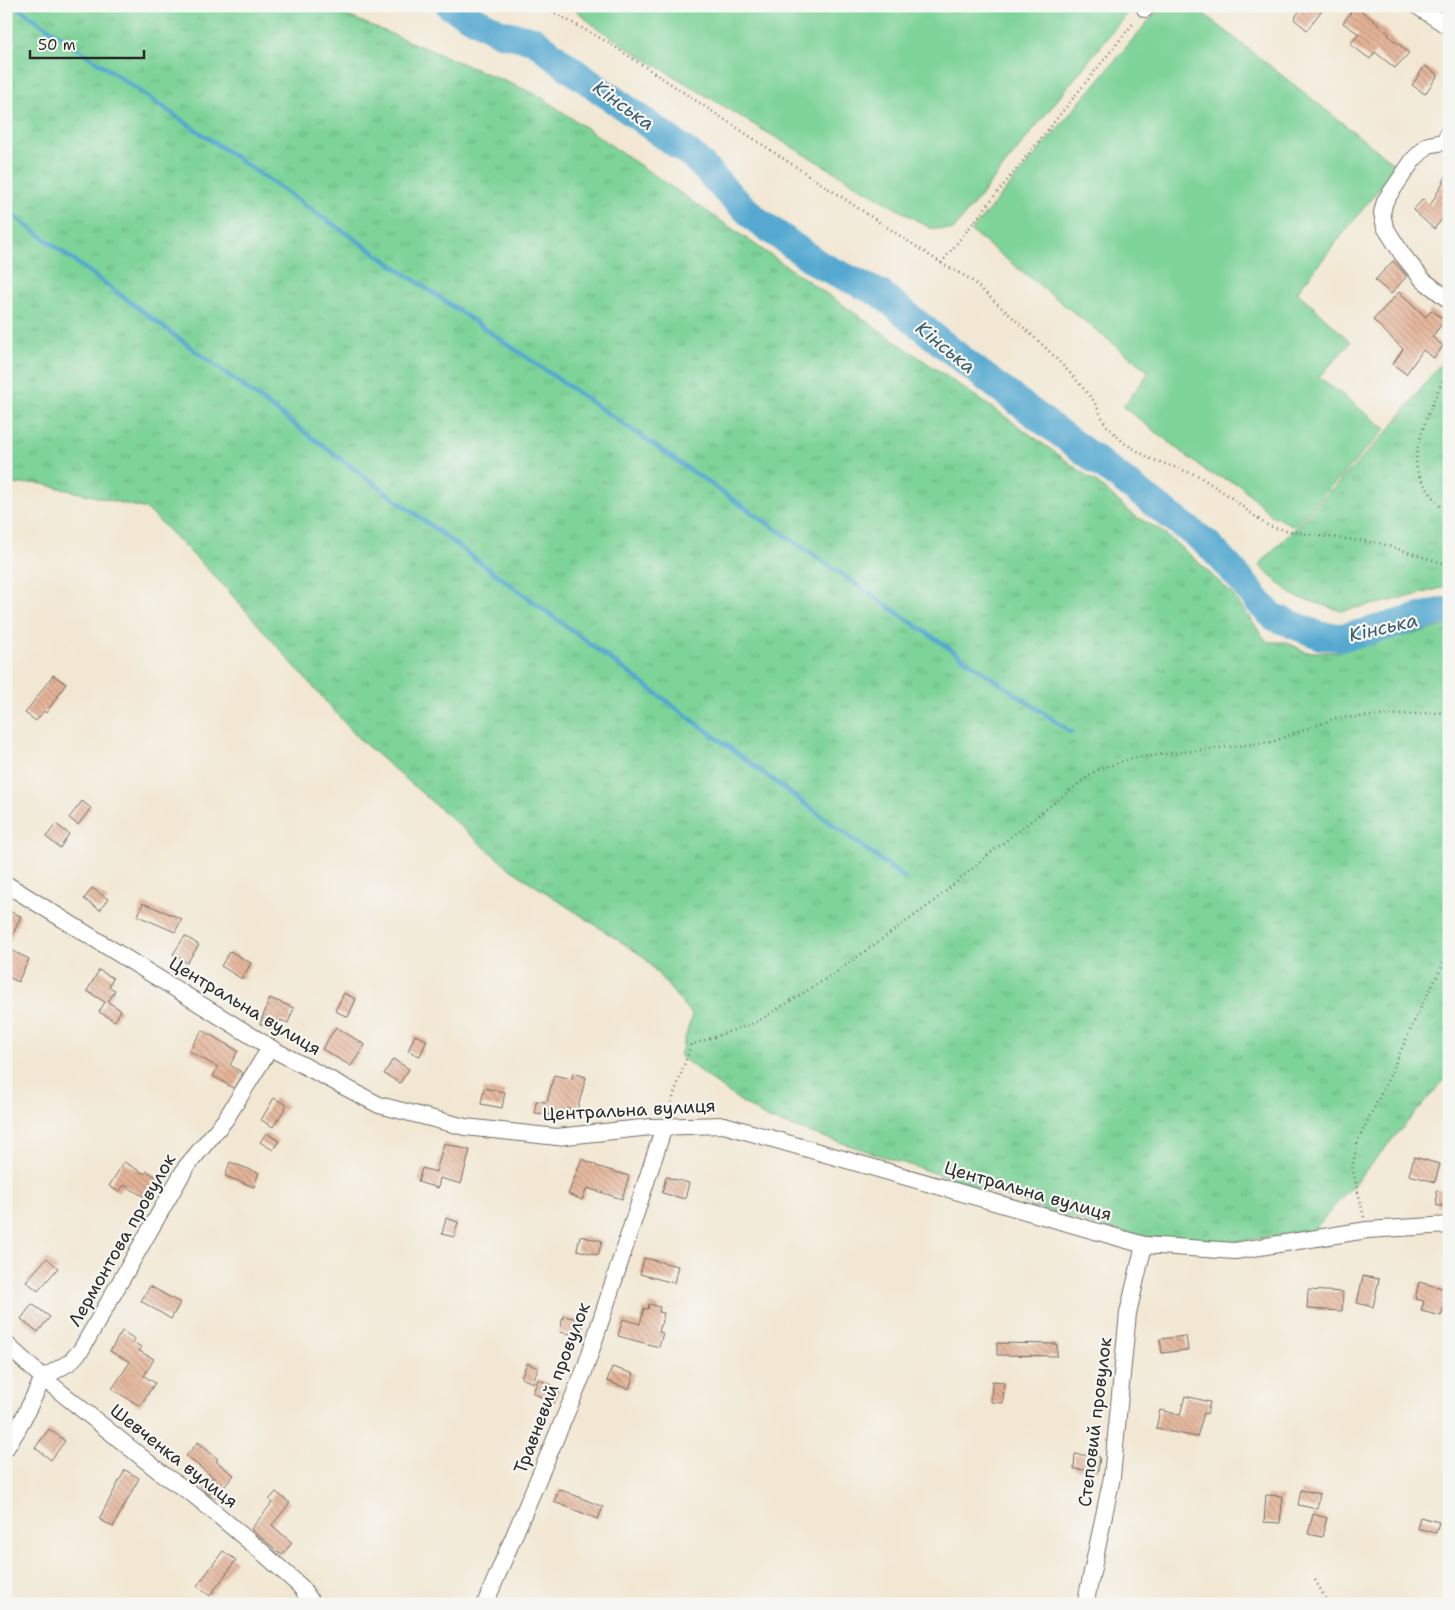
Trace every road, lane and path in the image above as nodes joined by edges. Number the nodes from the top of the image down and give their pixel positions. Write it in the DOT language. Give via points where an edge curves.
graph roads {
  1 [pos="542,6"];
  2 [pos="1417,6"];
  3 [pos="1146,8"];
  4 [pos="1449,27"];
  5 [pos="1449,132"];
  6 [pos="941,263"];
  7 [pos="1449,300"];
  8 [pos="1449,368"];
  9 [pos="1449,518"];
  10 [pos="1449,565"];
  11 [pos="1449,712"];
  12 [pos="6,884"];
  13 [pos="1449,953"];
  14 [pos="270,1048"];
  15 [pos="664,1127"];
  16 [pos="1449,1225"];
  17 [pos="1367,1230"];
  18 [pos="1144,1245"];
  19 [pos="6,1344"];
  20 [pos="43,1378"];
  21 [pos="6,1448"];
  22 [pos="1315,1580"];
  23 [pos="313,1604"];
  24 [pos="485,1604"];
  25 [pos="1086,1604"];
  26 [pos="1329,1604"];
  1 -- 6 [label="path" via="609,43"];
  2 -- 4 [label="street"];
  3 -- 6 [label="path"];
  5 -- 7 [label="street" via="1444,142 1428,145 1413,160 1385,201 1382,214 1385,227 1402,254 1423,280"];
  6 -- 10 [label="path" via="970,279 1043,345 1094,401 1106,425 1124,443 1151,459 1197,475 1265,524 1312,535 1378,543"];
  8 -- 9 [label="path" via="1437,392 1416,458 1418,472"];
  11 -- 15 [label="path" via="1336,718 1272,742 1132,758 1095,771 932,903 835,973 756,1022 691,1045"];
  12 -- 14 [label="street, Центральна вулиця"];
  13 -- 17 [label="path" via="1358,1140 1352,1167"];
  14 -- 15 [label="street, Центральна вулиця" via="379,1105 465,1127 557,1137"];
  14 -- 20 [label="street, Лермонтова провулок" via="226,1120 186,1167 80,1350 70,1362"];
  15 -- 18 [label="street, Центральна вулиця" via="724,1125"];
  15 -- 24 [label="street, Травневий провулок" via="585,1369"];
  16 -- 17 [label="street, Центральна вулиця"];
  17 -- 18 [label="street, Центральна вулиця" via="1235,1251"];
  18 -- 25 [label="street, Степовий провулок" via="1128,1313 1112,1477"];
  19 -- 20 [label="street, Шевченка вулиця"];
  20 -- 21 [label="street"];
  20 -- 23 [label="street, Шевченка вулиця" via="165,1476 194,1495 300,1586"];
  22 -- 26 [label="path"];
}
